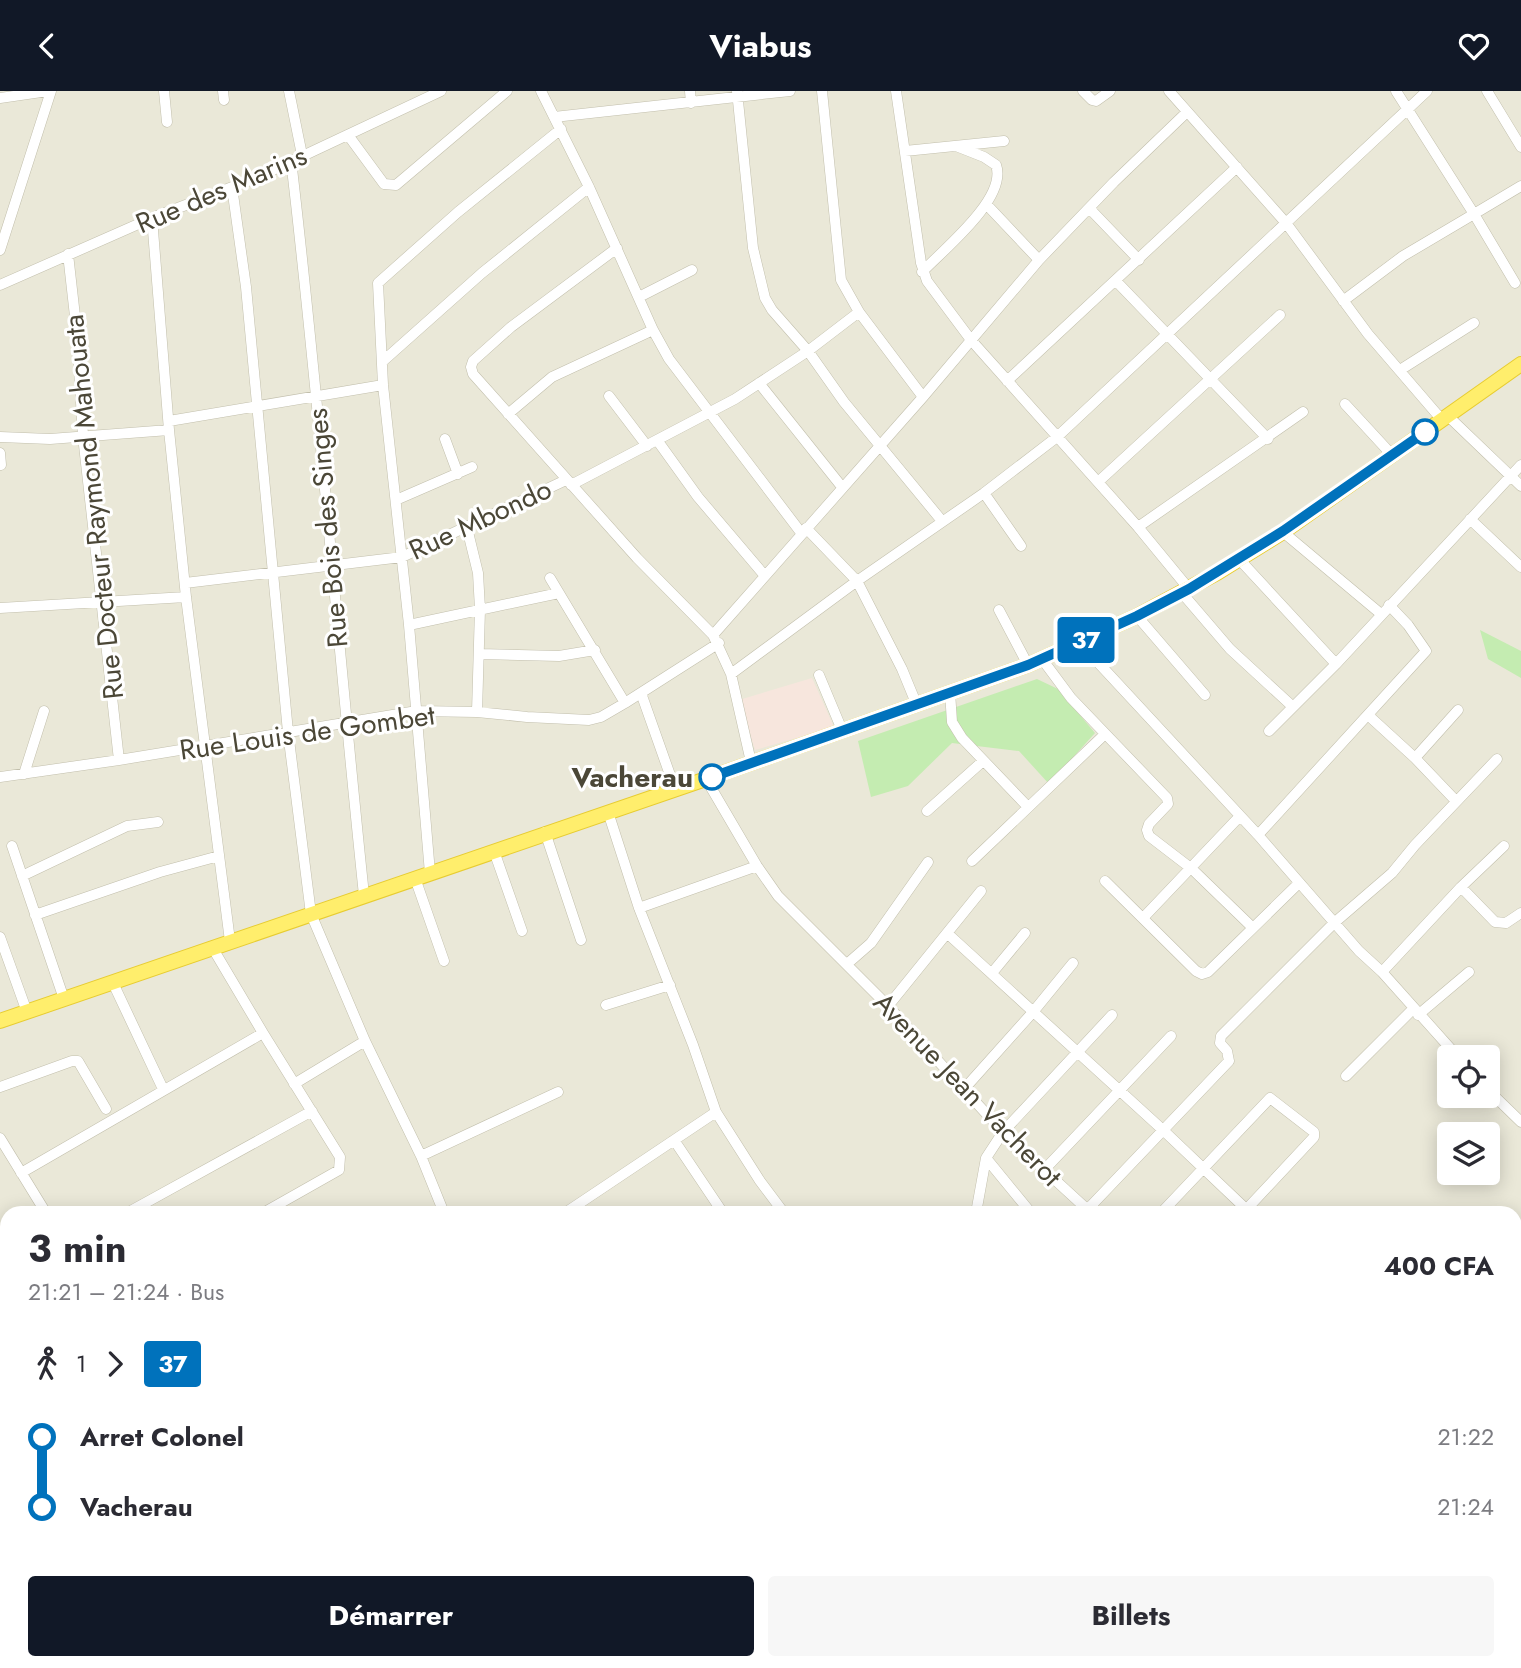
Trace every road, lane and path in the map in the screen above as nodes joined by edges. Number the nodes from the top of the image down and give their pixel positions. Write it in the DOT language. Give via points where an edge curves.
graph roads {
  1 [pos="50,91"];
  2 [pos="164,91"];
  3 [pos="289,91"];
  4 [pos="441,91"];
  5 [pos="507,91"];
  6 [pos="541,91"];
  7 [pos="690,91"];
  8 [pos="790,91"];
  9 [pos="822,91"];
  10 [pos="896,91"];
  11 [pos="1083,91"];
  12 [pos="1110,91"];
  13 [pos="1169,91"];
  14 [pos="1396,91"];
  15 [pos="1427,91"];
  16 [pos="1487,91"];
  17 [pos="737,94"];
  18 [pos="0,98"];
  19 [pos="691,103"];
  20 [pos="1407,110"];
  21 [pos="1187,111"];
  22 [pos="554,117"];
  23 [pos="167,122"];
  24 [pos="561,129"];
  25 [pos="348,135"];
  26 [pos="1004,141"];
  27 [pos="956,146"];
  28 [pos="1521,148"];
  29 [pos="905,151"];
  30 [pos="302,155"];
  31 [pos="291,160"];
  32 [pos="1237,167"];
  33 [pos="1521,186"];
  34 [pos="232,187"];
  35 [pos="589,187"];
  36 [pos="987,205"];
  37 [pos="1089,208"];
  38 [pos="1474,214"];
  39 [pos="152,218"];
  40 [pos="1286,223"];
  41 [pos="617,248"];
  42 [pos="0,250"];
  43 [pos="68,254"];
  44 [pos="1038,260"];
  45 [pos="1139,260"];
  46 [pos="692,270"];
  47 [pos="922,272"];
  48 [pos="1116,281"];
  49 [pos="1515,283"];
  50 [pos="0,285"];
  51 [pos="639,297"];
  52 [pos="1343,301"];
  53 [pos="859,312"];
  54 [pos="1280,315"];
  55 [pos="1474,323"];
  56 [pos="653,330"];
  57 [pos="1168,335"];
  58 [pos="971,340"];
  59 [pos="808,351"];
  60 [pos="382,362"];
  61 [pos="1521,365"];
  62 [pos="1400,370"];
  63 [pos="1209,380"];
  64 [pos="1007,381"];
  65 [pos="759,383"];
  66 [pos="383,385"];
  67 [pos="609,396"];
  68 [pos="315,397"];
  69 [pos="923,397"];
  70 [pos="1345,404"];
  71 [pos="258,406"];
  72 [pos="1303,412"];
  73 [pos="508,414"];
  74 [pos="709,414"];
  75 [pos="1445,418"];
  76 [pos="169,426"];
  77 [pos="83,436"];
  78 [pos="0,437"];
  79 [pos="1057,437"];
  80 [pos="445,439"];
  81 [pos="1268,439"];
  82 [pos="657,440"];
  83 [pos="880,445"];
  84 [pos="647,446"];
  85 [pos="0,453"];
  86 [pos="1392,454"];
  87 [pos="1,465"];
  88 [pos="1521,465"];
  89 [pos="472,467"];
  90 [pos="458,474"];
  91 [pos="1510,476"];
  92 [pos="1098,482"];
  93 [pos="569,483"];
  94 [pos="1521,486"];
  95 [pos="842,487"];
  96 [pos="984,493"];
  97 [pos="396,500"];
  98 [pos="1470,519"];
  99 [pos="943,520"];
  100 [pos="1138,527"];
  101 [pos="467,528"];
  102 [pos="804,531"];
  103 [pos="1283,531"];
  104 [pos="1021,546"];
  105 [pos="402,557"];
  106 [pos="1239,559"];
  107 [pos="331,564"];
  108 [pos="1521,567"];
  109 [pos="273,571"];
  110 [pos="765,576"];
  111 [pos="550,577"];
  112 [pos="856,581"];
  113 [pos="185,583"];
  114 [pos="1185,591"];
  115 [pos="559,593"];
  116 [pos="186,597"];
  117 [pos="100,601"];
  118 [pos="1389,605"];
  119 [pos="0,608"];
  120 [pos="480,609"];
  121 [pos="999,610"];
  122 [pos="1381,614"];
  123 [pos="1137,616"];
  124 [pos="409,625"];
  125 [pos="716,639"];
  126 [pos="1080,643"];
  127 [pos="595,650"];
  128 [pos="479,654"];
  129 [pos="1042,659"];
  130 [pos="1336,664"];
  131 [pos="1028,665"];
  132 [pos="731,674"];
  133 [pos="819,675"];
  134 [pos="950,692"];
  135 [pos="641,693"];
  136 [pos="1205,695"];
  137 [pos="625,703"];
  138 [pos="916,703"];
  139 [pos="1292,706"];
  140 [pos="1458,710"];
  141 [pos="44,711"];
  142 [pos="417,711"];
  143 [pos="477,712"];
  144 [pos="1369,716"];
  145 [pos="346,722"];
  146 [pos="842,730"];
  147 [pos="1269,731"];
  148 [pos="288,732"];
  149 [pos="1104,735"];
  150 [pos="204,746"];
  151 [pos="1415,758"];
  152 [pos="1497,759"];
  153 [pos="119,760"];
  154 [pos="983,761"];
  155 [pos="751,762"];
  156 [pos="24,774"];
  157 [pos="0,777"];
  158 [pos="706,779"];
  159 [pos="675,789"];
  160 [pos="1456,801"];
  161 [pos="1028,807"];
  162 [pos="927,811"];
  163 [pos="608,812"];
  164 [pos="1240,816"];
  165 [pos="158,822"];
  166 [pos="545,832"];
  167 [pos="1258,835"];
  168 [pos="12,846"];
  169 [pos="1504,846"];
  170 [pos="494,851"];
  171 [pos="219,856"];
  172 [pos="972,861"];
  173 [pos="928,862"];
  174 [pos="757,866"];
  175 [pos="1192,869"];
  176 [pos="430,873"];
  177 [pos="22,876"];
  178 [pos="415,878"];
  179 [pos="1105,881"];
  180 [pos="1299,883"];
  181 [pos="1461,887"];
  182 [pos="981,891"];
  183 [pos="364,895"];
  184 [pos="639,908"];
  185 [pos="1521,913"];
  186 [pos="311,914"];
  187 [pos="35,915"];
  188 [pos="1143,918"];
  189 [pos="1334,923"];
  190 [pos="1253,928"];
  191 [pos="522,931"];
  192 [pos="1025,933"];
  193 [pos="948,934"];
  194 [pos="0,937"];
  195 [pos="581,940"];
  196 [pos="230,941"];
  197 [pos="212,947"];
  198 [pos="444,961"];
  199 [pos="1073,963"];
  200 [pos="847,964"];
  201 [pos="1382,972"];
  202 [pos="1469,972"];
  203 [pos="992,973"];
  204 [pos="113,983"];
  205 [pos="670,985"];
  206 [pos="65,999"];
  207 [pos="606,1005"];
  208 [pos="888,1006"];
  209 [pos="1033,1011"];
  210 [pos="27,1012"];
  211 [pos="1416,1012"];
  212 [pos="1112,1015"];
  213 [pos="0,1021"];
  214 [pos="263,1034"];
  215 [pos="1171,1036"];
  216 [pos="365,1041"];
  217 [pos="1447,1045"];
  218 [pos="1077,1054"];
  219 [pos="1346,1076"];
  220 [pos="294,1084"];
  221 [pos="0,1087"];
  222 [pos="163,1089"];
  223 [pos="965,1089"];
  224 [pos="1120,1091"];
  225 [pos="558,1092"];
  226 [pos="1500,1102"];
  227 [pos="106,1109"];
  228 [pos="312,1111"];
  229 [pos="716,1112"];
  230 [pos="1521,1122"];
  231 [pos="1164,1131"];
  232 [pos="1003,1132"];
  233 [pos="674,1140"];
  234 [pos="2,1145"];
  235 [pos="421,1156"];
  236 [pos="986,1159"];
  237 [pos="1202,1167"];
  238 [pos="1045,1170"];
  239 [pos="21,1173"];
  240 [pos="42,1206"];
  241 [pos="143,1206"];
  242 [pos="275,1206"];
  243 [pos="441,1206"];
  244 [pos="577,1206"];
  245 [pos="718,1206"];
  246 [pos="779,1206"];
  247 [pos="977,1206"];
  248 [pos="1025,1206"];
  249 [pos="1084,1206"];
  250 [pos="1094,1206"];
  251 [pos="1167,1206"];
  252 [pos="1240,1206"];
  253 [pos="1250,1206"];
  1 -- 18 [label="street"];
  1 -- 42 [label="street"];
  2 -- 23 [label="street"];
  3 -- 30 [label="street"];
  4 -- 25 [label="street, Rue des Marins"];
  5 -- 25 [label="street" via="396,185 384,184"];
  6 -- 22 [label="street"];
  7 -- 19 [label="street"];
  8 -- 17 [label="street"];
  9 -- 53 [label="street" via="841,280"];
  10 -- 29 [label="street"];
  11 -- 12 [label="street" via="1096,101"];
  13 -- 21 [label="street"];
  14 -- 20 [label="street"];
  15 -- 20 [label="street"];
  16 -- 28 [label="street"];
  17 -- 19 [label="street"];
  17 -- 59 [label="street" via="753,248 765,298"];
  19 -- 22 [label="street"];
  20 -- 38 [label="street"];
  20 -- 40 [label="street"];
  21 -- 32 [label="street"];
  21 -- 37 [label="street, Rue Louis de Gombet"];
  22 -- 24 [label="street"];
  24 -- 35 [label="street"];
  24 -- 60 [label="street" via="381,279 377,289"];
  25 -- 30 [label="street, Rue des Marins"];
  26 -- 27 [label="street"];
  27 -- 29 [label="street"];
  27 -- 36 [label="street" via="996,166 998,180"];
  29 -- 47 [label="street"];
  30 -- 31 [label="street, Rue des Marins"];
  31 -- 34 [label="street, Rue des Marins"];
  31 -- 68 [label="street, Rue Bois des Singes"];
  32 -- 40 [label="street"];
  32 -- 45 [label="street"];
  33 -- 38 [label="street"];
  34 -- 39 [label="street, Rue des Marins"];
  34 -- 71 [label="street"];
  35 -- 41 [label="street"];
  35 -- 60 [label="street"];
  36 -- 44 [label="street"];
  36 -- 47 [label="street"];
  37 -- 44 [label="street, Rue Louis de Gombet"];
  37 -- 45 [label="street"];
  38 -- 49 [label="street"];
  38 -- 52 [label="street" via="1403,256"];
  39 -- 43 [label="street, Rue des Marins"];
  39 -- 76 [label="street"];
  40 -- 52 [label="street"];
  40 -- 57 [label="street"];
  41 -- 51 [label="street"];
  41 -- 73 [label="street" via="473,361 473,374"];
  43 -- 50 [label="street, Rue des Marins"];
  43 -- 77 [label="street, Rue Docteur Raymond Mahouata"];
  44 -- 58 [label="street, Rue Louis de Gombet"];
  45 -- 48 [label="street"];
  46 -- 51 [label="street"];
  47 -- 58 [label="street"];
  48 -- 57 [label="street"];
  48 -- 64 [label="street"];
  51 -- 56 [label="street"];
  52 -- 62 [label="street"];
  53 -- 59 [label="street, Rue Mbondo"];
  53 -- 69 [label="street"];
  54 -- 63 [label="street"];
  55 -- 62 [label="street"];
  56 -- 73 [label="street" via="552,377"];
  56 -- 74 [label="street"];
  57 -- 63 [label="street"];
  57 -- 79 [label="street"];
  58 -- 64 [label="street"];
  58 -- 69 [label="street, Rue Louis de Gombet"];
  59 -- 65 [label="street, Rue Mbondo"];
  59 -- 83 [label="street"];
  60 -- 66 [label="street"];
  61 -- 75 [label="highway"];
  62 -- 75 [label="street"];
  63 -- 81 [label="street"];
  63 -- 92 [label="street"];
  64 -- 79 [label="street"];
  65 -- 74 [label="street, Rue Mbondo"];
  65 -- 95 [label="street"];
  66 -- 68 [label="street"];
  66 -- 97 [label="street"];
  67 -- 84 [label="street"];
  68 -- 71 [label="street"];
  68 -- 107 [label="street, Rue Bois des Singes"];
  69 -- 83 [label="street, Rue Louis de Gombet"];
  70 -- 86 [label="street"];
  71 -- 76 [label="street"];
  71 -- 109 [label="street"];
  72 -- 81 [label="street"];
  73 -- 93 [label="street"];
  74 -- 82 [label="street, Rue Mbondo"];
  74 -- 102 [label="street"];
  75 -- 86 [label="highway"];
  75 -- 91 [label="street"];
  76 -- 77 [label="street"];
  76 -- 113 [label="street"];
  77 -- 78 [label="street"];
  77 -- 117 [label="street, Rue Docteur Raymond Mahouata"];
  79 -- 92 [label="street"];
  79 -- 96 [label="street"];
  80 -- 90 [label="street"];
  81 -- 100 [label="street"];
  82 -- 84 [label="street, Rue Mbondo"];
  82 -- 110 [label="street"];
  83 -- 95 [label="street, Rue Louis de Gombet"];
  83 -- 99 [label="street"];
  84 -- 93 [label="street, Rue Mbondo"];
  85 -- 87 [label="street"];
  86 -- 103 [label="highway"];
  88 -- 91 [label="street"];
  89 -- 90 [label="street"];
  90 -- 97 [label="street"];
  91 -- 94 [label="street"];
  91 -- 98 [label="street"];
  92 -- 100 [label="street"];
  93 -- 101 [label="street, Rue Mbondo"];
  93 -- 125 [label="street"];
  95 -- 102 [label="street, Rue Louis de Gombet"];
  96 -- 99 [label="street"];
  96 -- 104 [label="street"];
  97 -- 105 [label="street"];
  98 -- 108 [label="street"];
  98 -- 118 [label="street"];
  99 -- 112 [label="street"];
  100 -- 114 [label="street"];
  101 -- 105 [label="street, Rue Mbondo"];
  101 -- 120 [label="street" via="478,572"];
  102 -- 110 [label="street, Rue Louis de Gombet"];
  102 -- 112 [label="street"];
  103 -- 106 [label="highway"];
  103 -- 122 [label="street"];
  105 -- 107 [label="street, Rue Mbondo"];
  105 -- 124 [label="street"];
  106 -- 114 [label="highway"];
  106 -- 130 [label="street"];
  107 -- 109 [label="street, Rue Mbondo"];
  107 -- 145 [label="street, Rue Bois des Singes"];
  109 -- 113 [label="street, Rue Mbondo"];
  109 -- 148 [label="street"];
  110 -- 125 [label="street, Rue Louis de Gombet"];
  111 -- 115 [label="street"];
  112 -- 132 [label="street"];
  112 -- 138 [label="street"];
  113 -- 116 [label="street"];
  114 -- 123 [label="highway"];
  114 -- 139 [label="street" via="1230,649"];
  115 -- 120 [label="street"];
  115 -- 127 [label="street"];
  116 -- 117 [label="street"];
  116 -- 150 [label="street"];
  117 -- 119 [label="street"];
  117 -- 153 [label="street, Rue Docteur Raymond Mahouata"];
  118 -- 122 [label="street"];
  118 -- 144 [label="street" via="1426,651"];
  120 -- 124 [label="street"];
  120 -- 128 [label="street"];
  121 -- 131 [label="street"];
  122 -- 130 [label="street"];
  123 -- 126 [label="highway"];
  123 -- 136 [label="street"];
  124 -- 142 [label="street"];
  125 -- 132 [label="street"];
  125 -- 135 [label="street, Rue Louis de Gombet"];
  126 -- 129 [label="highway"];
  126 -- 164 [label="street"];
  127 -- 128 [label="street" via="559,656"];
  127 -- 137 [label="street"];
  128 -- 143 [label="street"];
  129 -- 131 [label="highway"];
  129 -- 149 [label="street"];
  130 -- 139 [label="street"];
  131 -- 134 [label="highway"];
  132 -- 155 [label="street"];
  133 -- 146 [label="street"];
  134 -- 138 [label="highway"];
  134 -- 154 [label="street" via="952,722"];
  135 -- 137 [label="street, Rue Louis de Gombet"];
  135 -- 159 [label="street"];
  137 -- 143 [label="street, Rue Louis de Gombet" via="601,717 579,721"];
  138 -- 146 [label="highway"];
  139 -- 147 [label="street"];
  140 -- 151 [label="street"];
  141 -- 156 [label="street"];
  142 -- 143 [label="street, Rue Louis de Gombet"];
  142 -- 145 [label="street, Rue Louis de Gombet"];
  142 -- 176 [label="street"];
  144 -- 151 [label="street"];
  144 -- 167 [label="street"];
  145 -- 148 [label="street, Rue Louis de Gombet"];
  145 -- 183 [label="street, Rue Bois des Singes"];
  146 -- 155 [label="highway"];
  148 -- 150 [label="street, Rue Louis de Gombet"];
  148 -- 186 [label="street"];
  149 -- 161 [label="street"];
  149 -- 175 [label="street" via="1167,799 1168,804 1149,824 1149,836"];
  150 -- 153 [label="street, Rue Louis de Gombet"];
  150 -- 171 [label="street"];
  151 -- 160 [label="street"];
  152 -- 160 [label="street"];
  153 -- 156 [label="street, Rue Louis de Gombet"];
  154 -- 161 [label="street"];
  154 -- 162 [label="street"];
  155 -- 158 [label="highway"];
  156 -- 157 [label="street, Rue Louis de Gombet"];
  158 -- 159 [label="highway"];
  158 -- 174 [label="street"];
  159 -- 163 [label="highway"];
  160 -- 189 [label="street" via="1392,873"];
  161 -- 172 [label="street"];
  163 -- 166 [label="highway"];
  163 -- 184 [label="street"];
  164 -- 167 [label="street"];
  164 -- 175 [label="street"];
  165 -- 177 [label="street" via="127,825"];
  166 -- 170 [label="highway"];
  166 -- 195 [label="street"];
  167 -- 180 [label="street"];
  168 -- 177 [label="street"];
  169 -- 181 [label="street"];
  170 -- 176 [label="highway"];
  170 -- 191 [label="street"];
  171 -- 187 [label="street"];
  171 -- 196 [label="street"];
  173 -- 200 [label="street" via="871,943"];
  174 -- 184 [label="street"];
  174 -- 200 [label="street, Avenue Jean Vacherot" via="783,901"];
  175 -- 188 [label="street"];
  175 -- 190 [label="street"];
  176 -- 178 [label="highway"];
  177 -- 187 [label="street"];
  178 -- 183 [label="highway"];
  178 -- 198 [label="street"];
  179 -- 188 [label="street"];
  180 -- 189 [label="street"];
  180 -- 190 [label="street"];
  181 -- 185 [label="street" via="1495,922 1506,923"];
  181 -- 201 [label="street"];
  182 -- 193 [label="street"];
  183 -- 186 [label="highway"];
  184 -- 205 [label="street"];
  186 -- 196 [label="highway"];
  186 -- 216 [label="street"];
  187 -- 206 [label="street"];
  188 -- 190 [label="street" via="1202,974"];
  189 -- 201 [label="street"];
  189 -- 231 [label="street" via="1221,1036 1229,1061"];
  192 -- 203 [label="street"];
  193 -- 203 [label="street"];
  193 -- 208 [label="street"];
  194 -- 210 [label="street"];
  196 -- 197 [label="highway"];
  197 -- 204 [label="highway"];
  197 -- 214 [label="street"];
  199 -- 209 [label="street"];
  200 -- 208 [label="street, Avenue Jean Vacherot"];
  201 -- 211 [label="street"];
  202 -- 211 [label="street"];
  203 -- 209 [label="street"];
  204 -- 206 [label="highway"];
  204 -- 222 [label="street"];
  205 -- 207 [label="street"];
  205 -- 229 [label="street"];
  206 -- 210 [label="highway"];
  208 -- 223 [label="street, Avenue Jean Vacherot"];
  209 -- 218 [label="street"];
  209 -- 223 [label="street"];
  210 -- 213 [label="highway"];
  211 -- 217 [label="street"];
  211 -- 219 [label="street"];
  212 -- 218 [label="street"];
  214 -- 220 [label="street"];
  214 -- 222 [label="street"];
  215 -- 224 [label="street"];
  216 -- 220 [label="street"];
  216 -- 235 [label="street"];
  218 -- 224 [label="street"];
  218 -- 232 [label="street"];
  220 -- 228 [label="street"];
  221 -- 227 [label="street" via="78,1062"];
  222 -- 239 [label="street"];
  223 -- 232 [label="street, Avenue Jean Vacherot"];
  224 -- 231 [label="street"];
  224 -- 238 [label="street"];
  225 -- 235 [label="street"];
  226 -- 230 [label="street"];
  228 -- 241 [label="street"];
  228 -- 242 [label="street" via="340,1157 339,1170"];
  229 -- 233 [label="street"];
  229 -- 246 [label="street"];
  231 -- 237 [label="street"];
  231 -- 250 [label="street"];
  232 -- 236 [label="street"];
  232 -- 238 [label="street, Avenue Jean Vacherot"];
  233 -- 244 [label="street"];
  233 -- 245 [label="street"];
  234 -- 239 [label="street"];
  235 -- 243 [label="street"];
  236 -- 247 [label="street"];
  236 -- 248 [label="street"];
  237 -- 251 [label="street"];
  237 -- 252 [label="street"];
  237 -- 253 [label="street" via="1270,1098 1314,1132 1313,1139"];
  238 -- 249 [label="street, Avenue Jean Vacherot"];
  239 -- 240 [label="street"];
}
